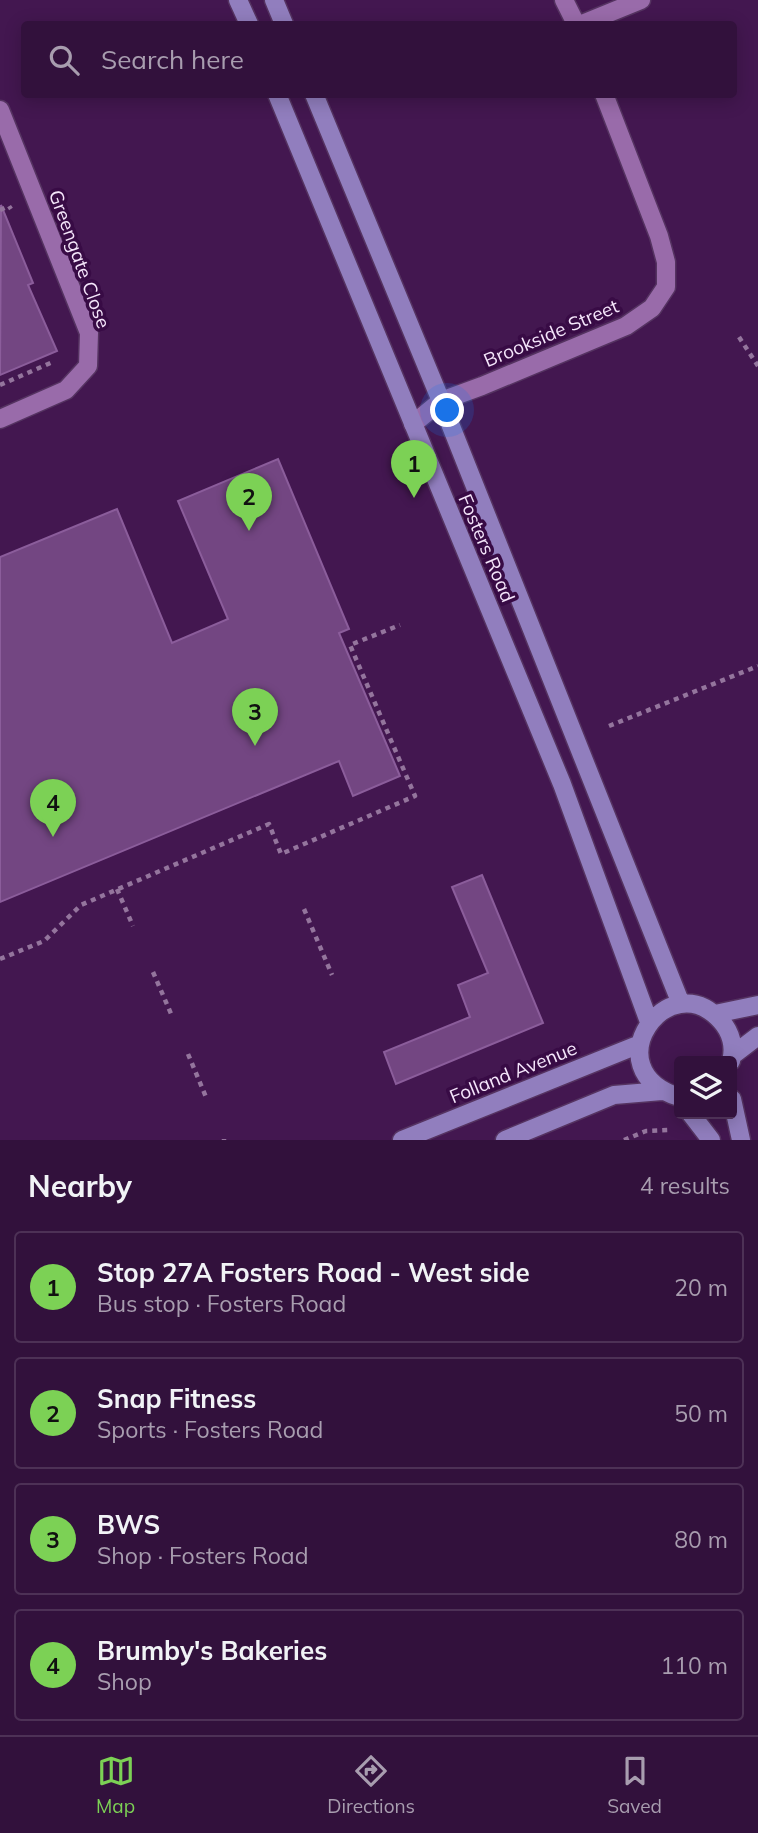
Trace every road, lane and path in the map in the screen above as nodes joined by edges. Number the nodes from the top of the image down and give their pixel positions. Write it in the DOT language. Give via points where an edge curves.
graph roads {
  1 [pos="239,0"];
  2 [pos="274,0"];
  3 [pos="564,0"];
  4 [pos="641,0"];
  5 [pos="247,21"];
  6 [pos="283,21"];
  7 [pos="574,21"];
  8 [pos="589,21"];
  9 [pos="279,98"];
  10 [pos="316,98"];
  11 [pos="606,98"];
  12 [pos="0,110"];
  13 [pos="0,210"];
  14 [pos="14,218"];
  15 [pos="739,337"];
  16 [pos="57,360"];
  17 [pos="758,366"];
  18 [pos="0,385"];
  19 [pos="441,401"];
  20 [pos="0,419"];
  21 [pos="413,424"];
  22 [pos="400,625"];
  23 [pos="758,666"];
  24 [pos="609,726"];
  25 [pos="117,888"];
  26 [pos="304,909"];
  27 [pos="133,926"];
  28 [pos="0,959"];
  29 [pos="153,972"];
  30 [pos="332,975"];
  31 [pos="681,1004"];
  32 [pos="758,1006"];
  33 [pos="715,1014"];
  34 [pos="172,1016"];
  35 [pos="649,1022"];
  36 [pos="758,1036"];
  37 [pos="640,1044"];
  38 [pos="188,1054"];
  39 [pos="732,1056"];
  40 [pos="734,1056"];
  41 [pos="674,1095"];
  42 [pos="674,1096"];
  43 [pos="206,1097"];
  44 [pos="695,1119"];
  45 [pos="736,1119"];
  46 [pos="677,1130"];
  47 [pos="402,1140"];
  48 [pos="505,1140"];
  49 [pos="624,1140"];
  50 [pos="711,1140"];
  51 [pos="741,1140"];
  1 -- 5 [label="main road"];
  2 -- 6 [label="main road"];
  3 -- 7 [label="street"];
  4 -- 8 [label="street"];
  9 -- 21 [label="main road, Fosters Road"];
  10 -- 19 [label="main road, Fosters Road"];
  11 -- 19 [label="street, Brookside Street" via="659,236 666,287 652,308 626,326"];
  12 -- 20 [label="street, Greengate Close" via="89,333 89,366 66,390"];
  13 -- 14 [label="path" via="9,206"];
  15 -- 17 [label="path"];
  16 -- 18 [label="path"];
  19 -- 21 [label="street, Brookside Street"];
  19 -- 31 [label="main road, Fosters Road"];
  21 -- 35 [label="main road, Fosters Road" via="562,784"];
  22 -- 25 [label="path" via="349,645 415,796 281,854 270,824"];
  23 -- 24 [label="path"];
  25 -- 27 [label="path"];
  25 -- 28 [label="path" via="81,905 44,941"];
  26 -- 30 [label="path"];
  29 -- 34 [label="path"];
  31 -- 33 [label="main road" via="697,1005"];
  31 -- 35 [label="main road"];
  32 -- 33 [label="main road"];
  33 -- 39 [label="main road" via="732,1040"];
  35 -- 37 [label="main road"];
  36 -- 40 [label="main road"];
  37 -- 41 [label="main road" via="647,1078"];
  37 -- 47 [label="main road, Folland Avenue"];
  38 -- 43 [label="path"];
  42 -- 48 [label="main road" via="614,1096"];
  44 -- 50 [label="main road"];
  45 -- 51 [label="main road"];
  46 -- 49 [label="path" via="646,1131"];
}
